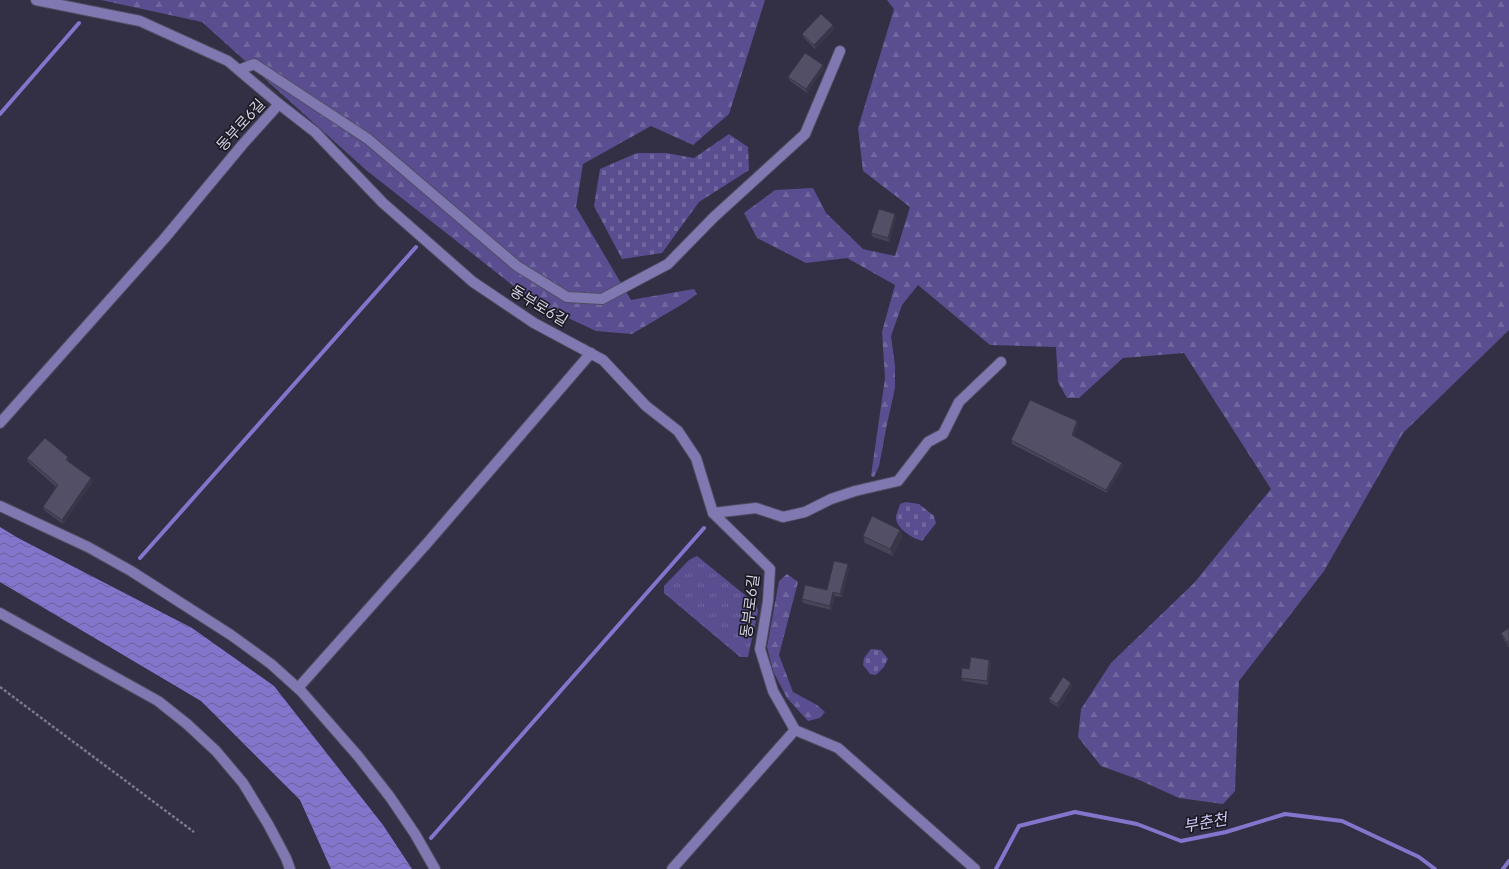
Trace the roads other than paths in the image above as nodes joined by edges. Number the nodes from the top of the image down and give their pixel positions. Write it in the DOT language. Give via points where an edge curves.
graph roads {
  1 [pos="36,0"];
  2 [pos="840,51"];
  3 [pos="239,70"];
  4 [pos="279,104"];
  5 [pos="591,353"];
  6 [pos="1001,362"];
  7 [pos="0,423"];
  8 [pos="0,506"];
  9 [pos="713,513"];
  10 [pos="0,613"];
  11 [pos="298,688"];
  12 [pos="795,730"];
  13 [pos="290,869"];
  14 [pos="435,869"];
  15 [pos="672,869"];
  16 [pos="975,869"];
  1 -- 3 [label="lane" via="140,21 228,61"];
  2 -- 3 [label="lane" via="805,134 714,217 668,264 602,299 567,297 517,266 368,139 254,64"];
  3 -- 4 [label="lane"];
  4 -- 5 [label="lane, 동부로6길" via="315,132 383,203 473,282 534,323"];
  4 -- 7 [label="lane, 동부로6길" via="164,239"];
  5 -- 9 [label="lane, 동부로6길" via="603,360 646,406 678,431 696,458"];
  5 -- 11 [label="lane"];
  6 -- 9 [label="lane" via="959,402 943,434 928,442 898,481 855,491 805,512 782,517 756,508"];
  8 -- 11 [label="lane" via="88,547 159,588 231,635 271,664"];
  9 -- 12 [label="lane, 동부로6길" via="770,569 760,649 773,691"];
  10 -- 13 [label="lane" via="158,701 188,724 216,751 243,783 268,824"];
  11 -- 14 [label="lane" via="390,797"];
  12 -- 15 [label="lane"];
  12 -- 16 [label="lane" via="838,748"];
}
